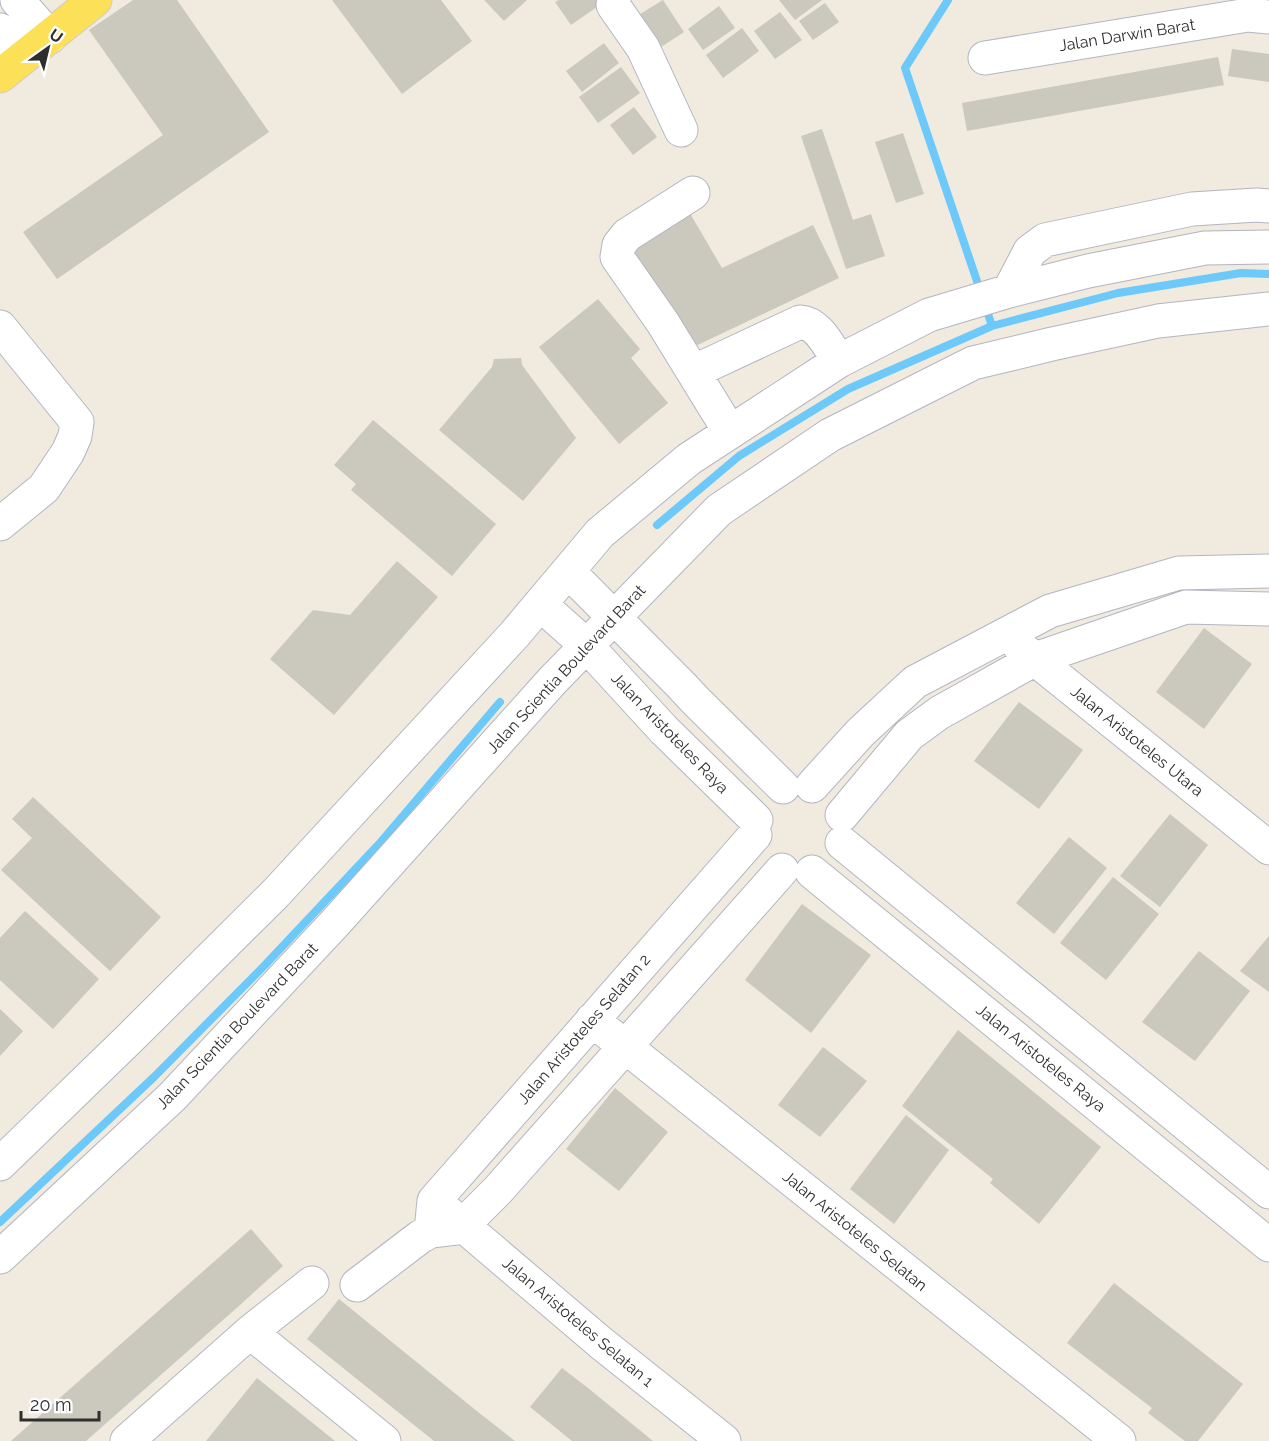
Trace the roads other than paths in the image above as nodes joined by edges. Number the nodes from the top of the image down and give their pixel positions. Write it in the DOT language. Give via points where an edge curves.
graph roads {
  1 [pos="17,0"];
  2 [pos="95,0"];
  3 [pos="614,0"];
  4 [pos="1269,17"];
  5 [pos="0,30"];
  6 [pos="50,37"];
  7 [pos="985,58"];
  8 [pos="11,67"];
  9 [pos="681,130"];
  10 [pos="693,193"];
  11 [pos="1269,206"];
  12 [pos="1269,247"];
  13 [pos="1004,293"];
  14 [pos="1269,309"];
  15 [pos="0,327"];
  16 [pos="839,361"];
  17 [pos="693,372"];
  18 [pos="730,432"];
  19 [pos="0,524"];
  20 [pos="567,571"];
  21 [pos="1269,571"];
  22 [pos="540,604"];
  23 [pos="1269,609"];
  24 [pos="614,617"];
  25 [pos="1004,635"];
  26 [pos="586,645"];
  27 [pos="1035,659"];
  28 [pos="798,786"];
  29 [pos="756,828"];
  30 [pos="842,829"];
  31 [pos="1269,848"];
  32 [pos="797,871"];
  33 [pos="592,1020"];
  34 [pos="625,1047"];
  35 [pos="1113,1063"];
  36 [pos="1086,1095"];
  37 [pos="0,1164"];
  38 [pos="1269,1192"];
  39 [pos="433,1216"];
  40 [pos="463,1225"];
  41 [pos="1269,1245"];
  42 [pos="0,1257"];
  43 [pos="312,1283"];
  44 [pos="357,1285"];
  45 [pos="250,1332"];
  46 [pos="127,1441"];
  47 [pos="384,1441"];
  48 [pos="724,1441"];
  49 [pos="1119,1441"];
  1 -- 6 [label="street"];
  2 -- 6 [label="main road"];
  3 -- 9 [label="street" via="613,5 643,48"];
  4 -- 7 [label="street, Jalan Darwin Barat" via="1248,15"];
  5 -- 8 [label="street"];
  6 -- 8 [label="main road"];
  10 -- 17 [label="street" via="627,235 619,245 617,257"];
  11 -- 13 [label="street" via="1192,209 1045,240 1030,251"];
  12 -- 13 [label="street" via="1205,248 1088,271"];
  13 -- 16 [label="street" via="929,315"];
  14 -- 24 [label="street, Jalan Scientia Boulevard Barat" via="1158,321 973,363 830,435 719,510"];
  15 -- 19 [label="street" via="77,422 68,452 44,488"];
  16 -- 17 [label="street" via="818,330 800,322"];
  16 -- 18 [label="street"];
  17 -- 18 [label="street"];
  18 -- 20 [label="street" via="689,459 600,533"];
  20 -- 22 [label="street"];
  20 -- 24 [label="street"];
  21 -- 25 [label="street" via="1179,573 1050,611"];
  22 -- 26 [label="street, Jalan Aristoteles Raya"];
  22 -- 37 [label="street" via="276,893"];
  23 -- 27 [label="street" via="1186,607"];
  24 -- 26 [label="street, Jalan Scientia Boulevard Barat"];
  24 -- 28 [label="street" via="695,700"];
  25 -- 27 [label="street, Jalan Aristoteles Utara"];
  25 -- 28 [label="street" via="915,682"];
  26 -- 29 [label="street, Jalan Aristoteles Raya"];
  26 -- 42 [label="street, Jalan Scientia Boulevard Barat" via="172,1097"];
  27 -- 30 [label="street" via="939,713 909,735"];
  27 -- 31 [label="street, Jalan Aristoteles Utara"];
  28 -- 29 [label="street" via="771,794 761,806"];
  28 -- 30 [label="street" via="825,792 835,802"];
  29 -- 32 [label="street, Jalan Aristoteles Raya" via="760,850 770,862"];
  29 -- 33 [label="street, Jalan Aristoteles Selatan 2"];
  30 -- 32 [label="street" via="836,855 825,865"];
  30 -- 35 [label="street"];
  32 -- 34 [label="street"];
  32 -- 36 [label="street, Jalan Aristoteles Raya"];
  33 -- 34 [label="street, Jalan Aristoteles Selatan"];
  33 -- 39 [label="street, Jalan Aristoteles Selatan 2"];
  34 -- 40 [label="street"];
  34 -- 49 [label="street, Jalan Aristoteles Selatan"];
  35 -- 36 [label="street"];
  35 -- 38 [label="street"];
  36 -- 41 [label="street, Jalan Aristoteles Raya"];
  39 -- 40 [label="street, Jalan Aristoteles Selatan 2" via="456,1228"];
  39 -- 44 [label="street, Jalan Aristoteles Selatan 2" via="410,1243"];
  40 -- 48 [label="street, Jalan Aristoteles Selatan 1"];
  43 -- 45 [label="street"];
  45 -- 46 [label="street"];
  45 -- 47 [label="street"];
}
